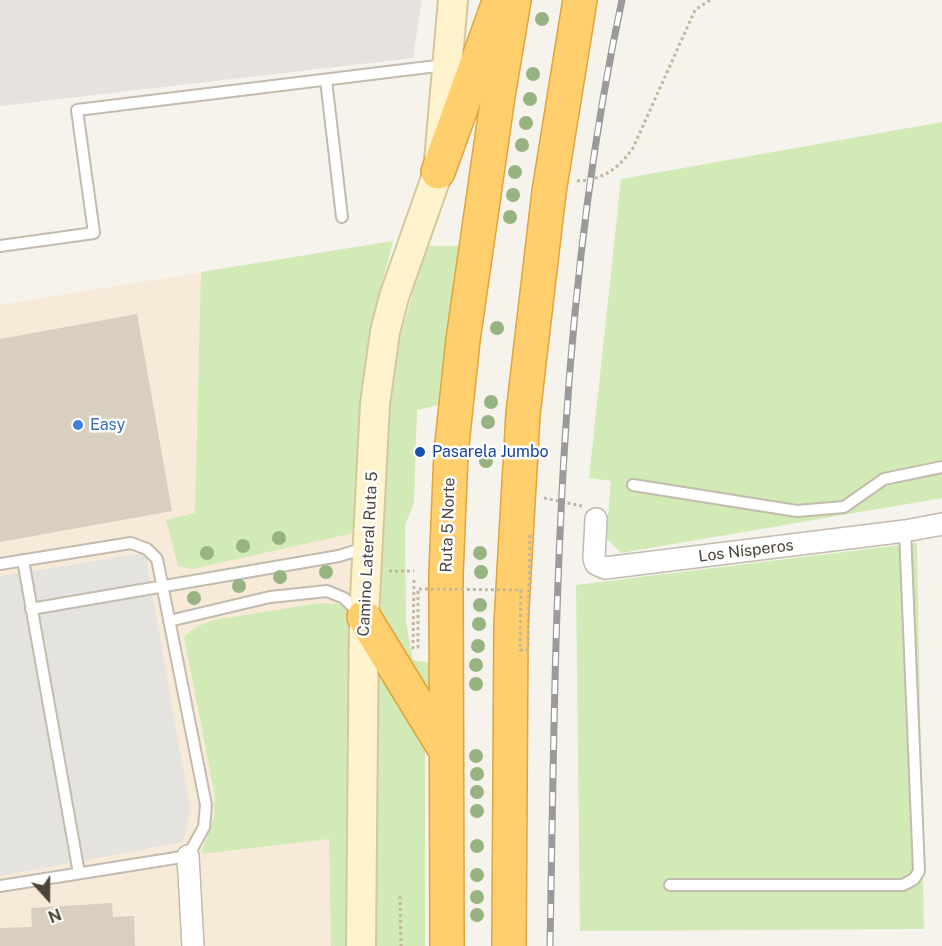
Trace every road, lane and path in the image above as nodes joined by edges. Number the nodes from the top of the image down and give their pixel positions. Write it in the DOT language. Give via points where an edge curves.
graph roads {
  1 [pos="453,0"];
  2 [pos="499,0"];
  3 [pos="514,0"];
  4 [pos="579,0"];
  5 [pos="710,0"];
  6 [pos="447,65"];
  7 [pos="326,80"];
  8 [pos="633,148"];
  9 [pos="438,172"];
  10 [pos="342,217"];
  11 [pos="0,246"];
  12 [pos="942,467"];
  13 [pos="633,485"];
  14 [pos="535,497"];
  15 [pos="596,519"];
  16 [pos="942,524"];
  17 [pos="905,531"];
  18 [pos="530,533"];
  19 [pos="368,547"];
  20 [pos="23,560"];
  21 [pos="0,564"];
  22 [pos="414,580"];
  23 [pos="162,585"];
  24 [pos="32,609"];
  25 [pos="364,617"];
  26 [pos="169,621"];
  27 [pos="446,751"];
  28 [pos="188,856"];
  29 [pos="79,873"];
  30 [pos="670,885"];
  31 [pos="0,886"];
  32 [pos="400,896"];
  33 [pos="193,946"];
  34 [pos="361,946"];
  35 [pos="401,946"];
  36 [pos="447,946"];
  37 [pos="509,946"];
  1 -- 6 [label="street, Camino Lateral Ruta 5"];
  2 -- 9 [label="highway"];
  3 -- 27 [label="highway, Ruta 5 Norte" via="456,396 448,514"];
  4 -- 37 [label="highway" via="550,182 523,414 511,626"];
  5 -- 8 [label="path" via="695,10"];
  6 -- 7 [label="lane"];
  6 -- 9 [label="street, Camino Lateral Ruta 5"];
  7 -- 10 [label="lane"];
  7 -- 11 [label="lane" via="77,110 94,233"];
  9 -- 19 [label="street, Camino Lateral Ruta 5" via="385,332 375,404"];
  12 -- 13 [label="lane" via="884,479 844,507 797,511"];
  14 -- 15 [label="path" via="586,507"];
  15 -- 17 [label="street, Los Nísperos" via="594,559 605,568"];
  16 -- 17 [label="street, Los Nísperos"];
  17 -- 30 [label="lane" via="919,871 914,879 903,885"];
  18 -- 22 [label="path, bridge" via="528,650 520,650 521,590 418,589 418,648 413,648"];
  19 -- 23 [label="lane"];
  19 -- 25 [label="street, Camino Lateral Ruta 5"];
  20 -- 21 [label="lane"];
  20 -- 23 [label="lane" via="131,543 147,549 157,559"];
  20 -- 24 [label="lane"];
  23 -- 24 [label="lane"];
  23 -- 26 [label="lane"];
  24 -- 29 [label="lane"];
  25 -- 26 [label="lane" via="344,598 327,591 270,597"];
  25 -- 27 [label="highway"];
  25 -- 34 [label="street, Camino Lateral Ruta 5"];
  26 -- 28 [label="lane" via="206,805 204,827"];
  27 -- 36 [label="highway, Ruta 5 Norte"];
  28 -- 29 [label="lane"];
  28 -- 33 [label="street"];
  29 -- 31 [label="lane"];
  32 -- 35 [label="path"];
}
